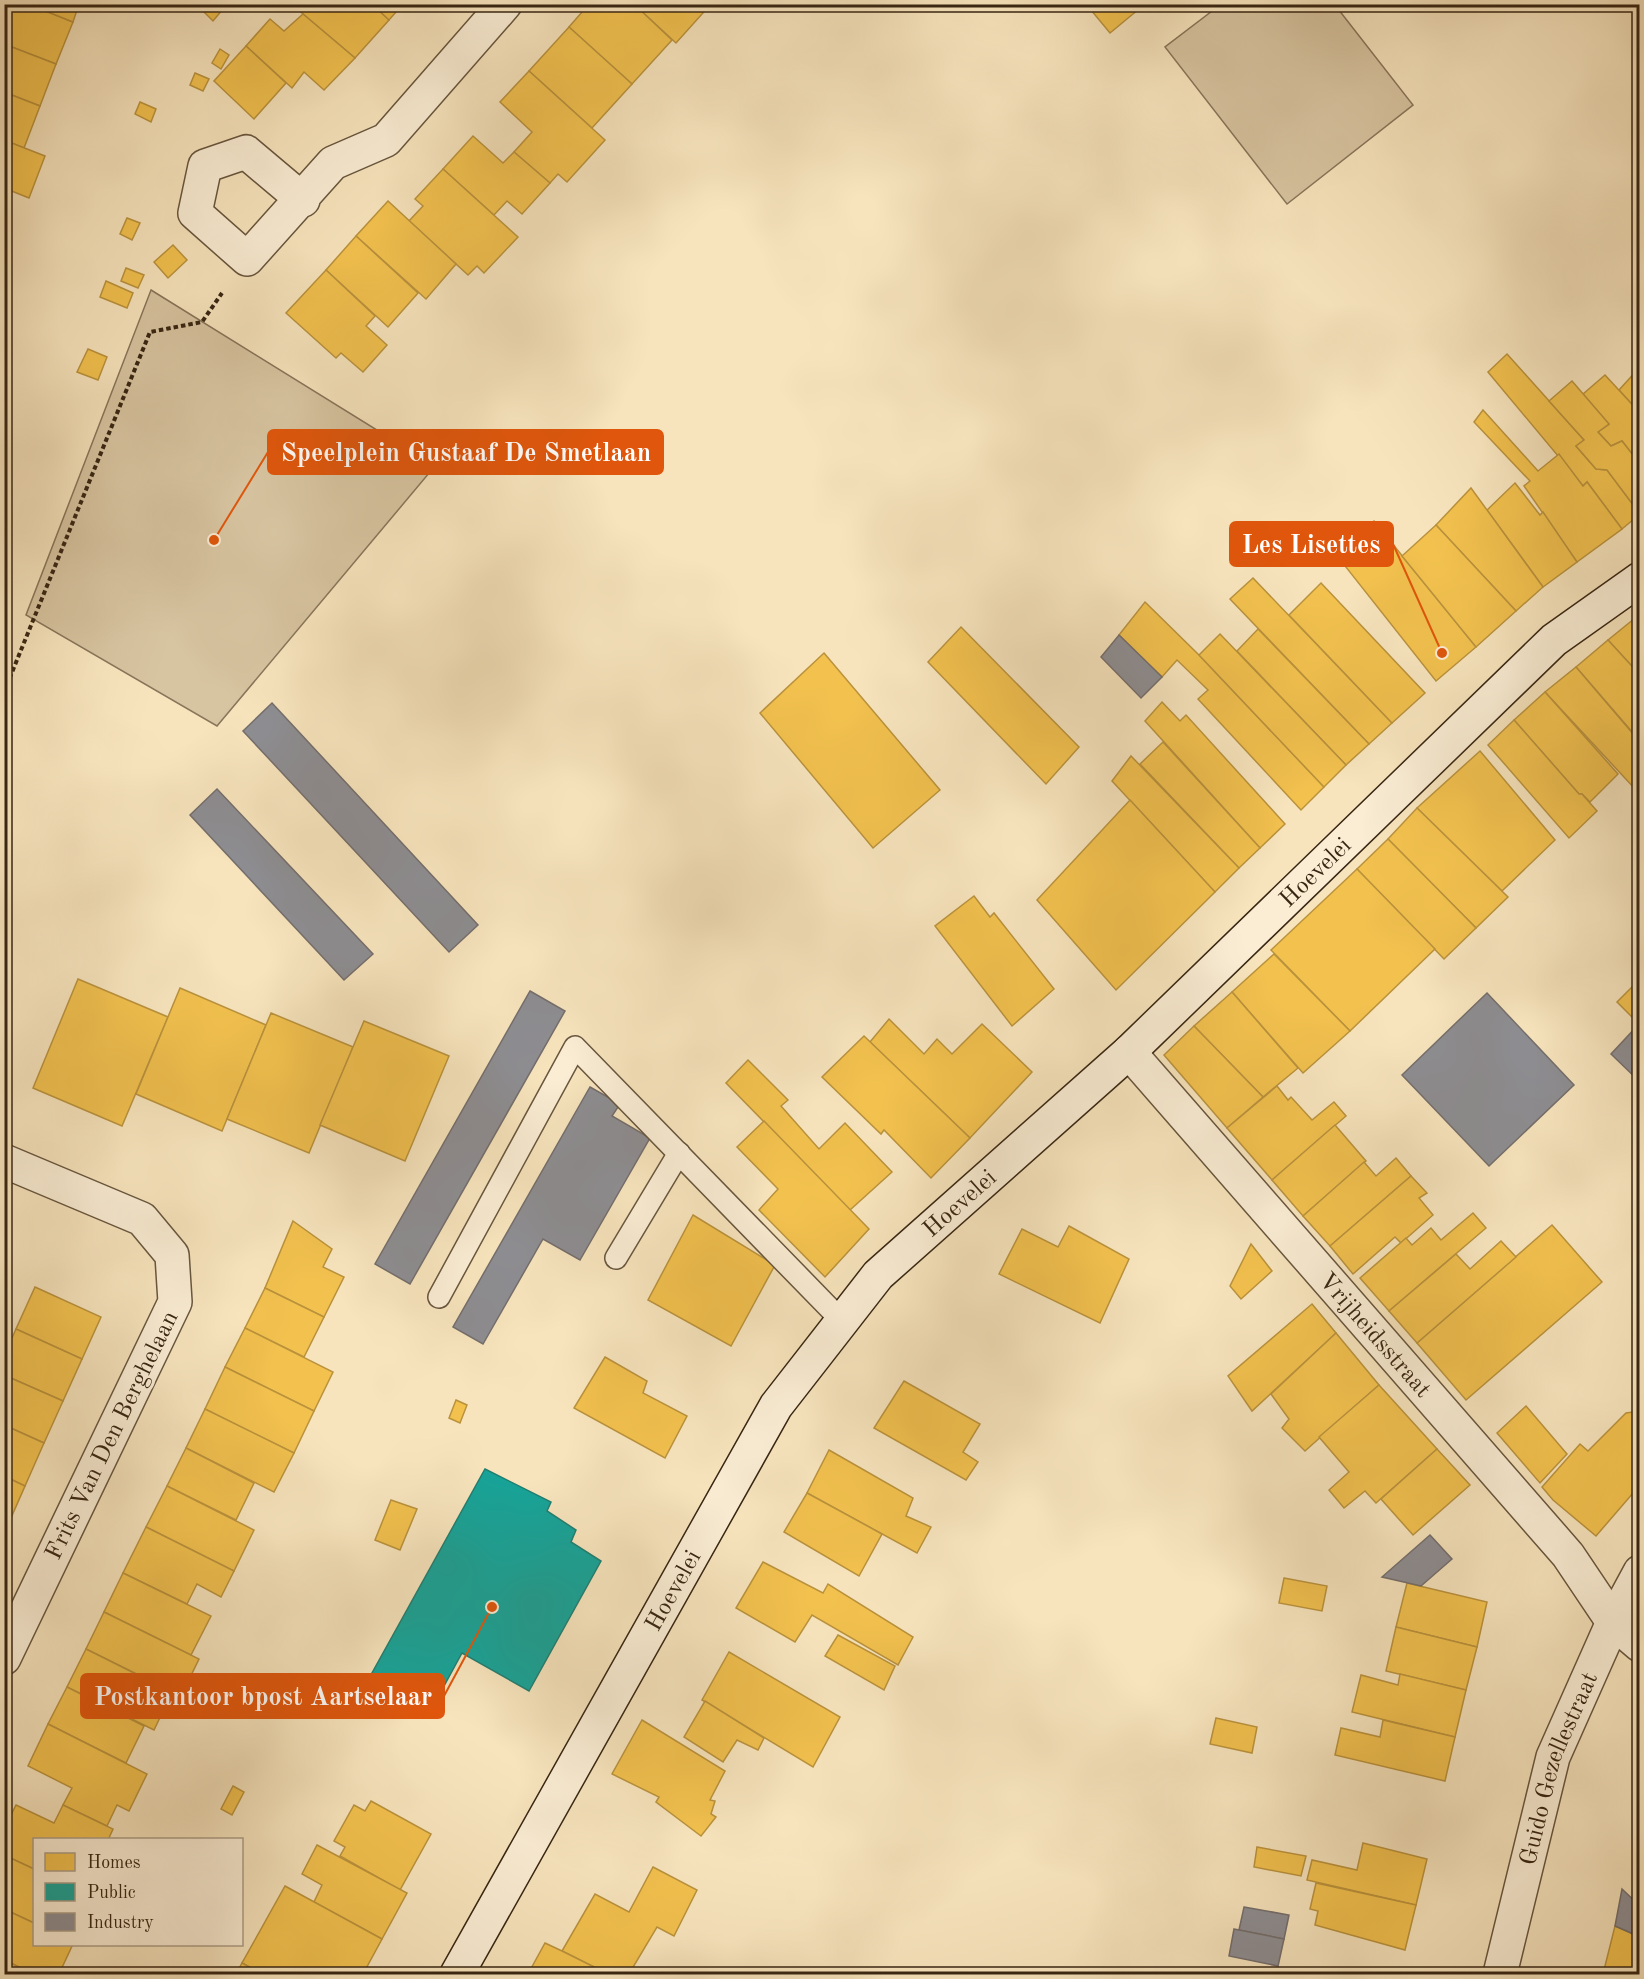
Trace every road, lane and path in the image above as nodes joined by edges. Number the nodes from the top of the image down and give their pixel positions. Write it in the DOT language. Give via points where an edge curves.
graph roads {
  1 [pos="505,4"];
  2 [pos="303,200"];
  3 [pos="202,322"];
  4 [pos="1640,579"];
  5 [pos="4,692"];
  6 [pos="1129,1053"];
  7 [pos="679,1153"];
  8 [pos="4,1161"];
  9 [pos="616,1258"];
  10 [pos="439,1297"];
  11 [pos="842,1321"];
  12 [pos="1640,1572"];
  13 [pos="1613,1622"];
  14 [pos="1640,1646"];
  15 [pos="4,1658"];
  16 [pos="457,1974"];
  17 [pos="1500,1974"];
  1 -- 2 [label="street" via="386,140 333,163"];
  3 -- 5 [label="path" via="150,332"];
  4 -- 6 [label="street, Hoevelei" via="1554,640"];
  6 -- 11 [label="street, Hoevelei" via="878,1275"];
  6 -- 13 [label="street, Vrijheidsstraat" via="1568,1555"];
  7 -- 9 [label="lane"];
  7 -- 10 [label="lane" via="575,1047"];
  7 -- 11 [label="lane"];
  8 -- 15 [label="street, Frits Van Den Berghelaan" via="142,1219 172,1255 175,1302"];
  11 -- 16 [label="street, Hoevelei" via="776,1406"];
  12 -- 13 [label="street, Guido Gezellestraat"];
  13 -- 14 [label="street, Vrijheidsstraat"];
  13 -- 17 [label="street, Guido Gezellestraat" via="1553,1756"];
}
